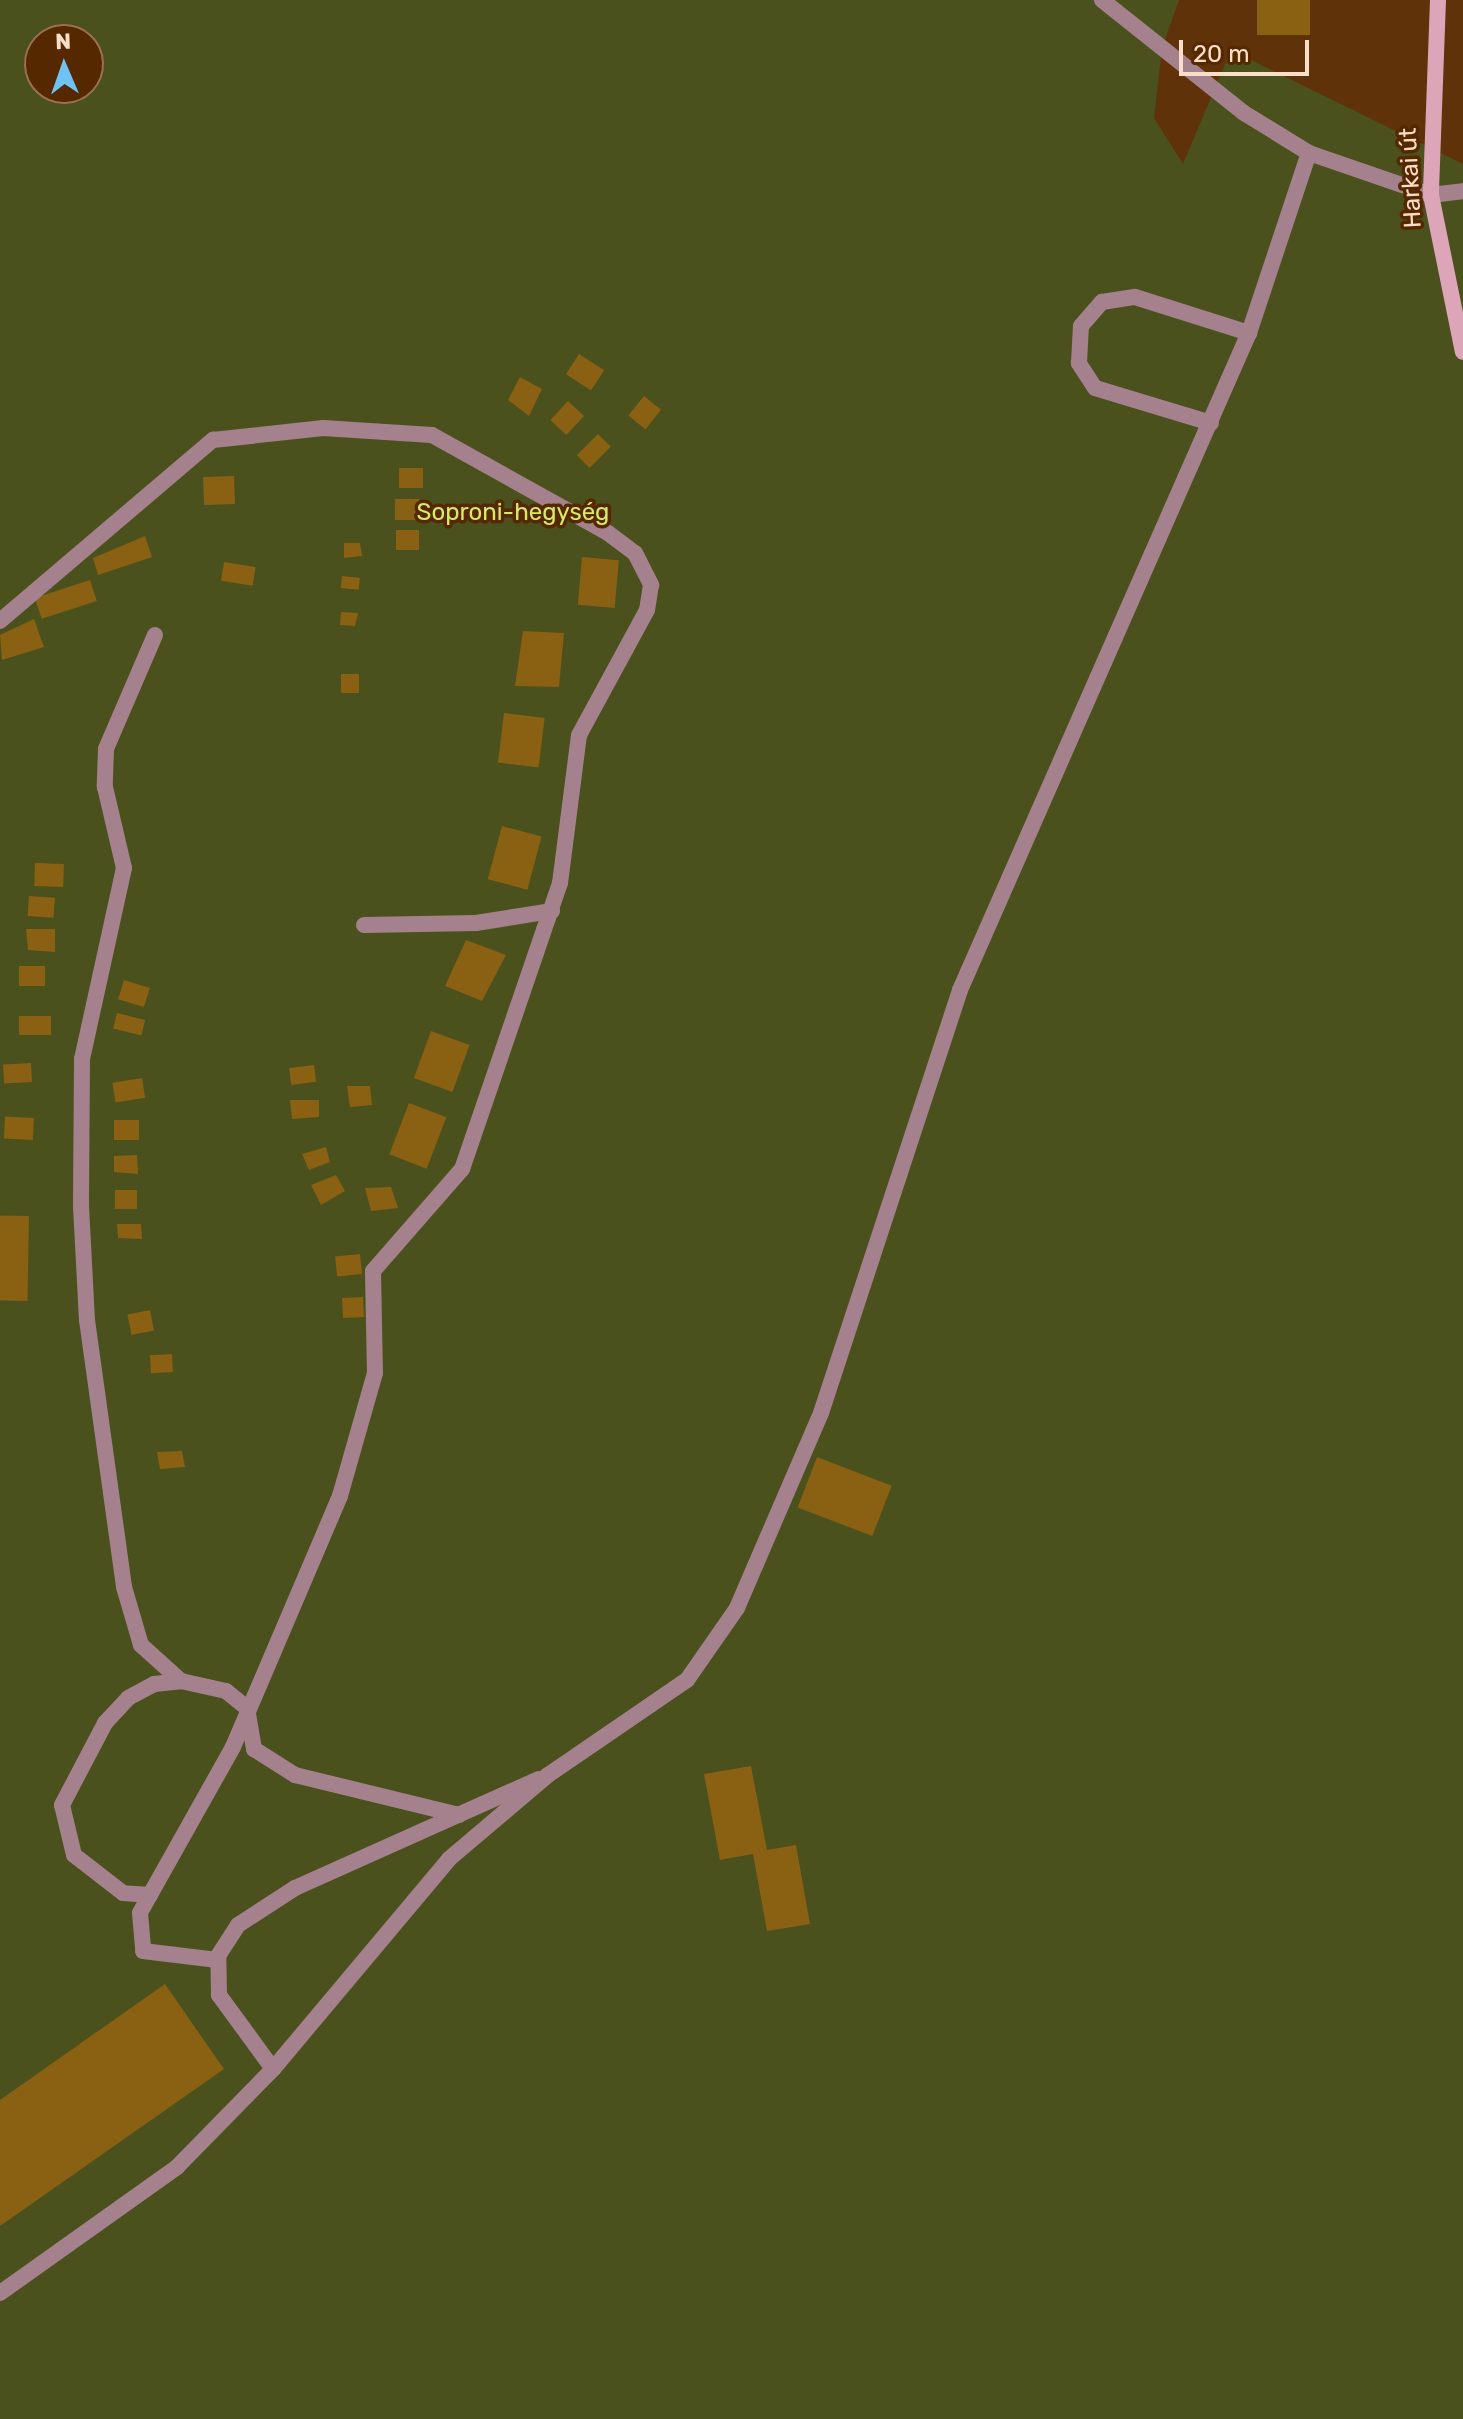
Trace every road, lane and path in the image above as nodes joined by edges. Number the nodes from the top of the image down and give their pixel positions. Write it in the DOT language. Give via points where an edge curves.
graph roads {
  1 [pos="1102,0"];
  2 [pos="1438,0"];
  3 [pos="1309,153"];
  4 [pos="1463,191"];
  5 [pos="1431,195"];
  6 [pos="1249,333"];
  7 [pos="1463,352"];
  8 [pos="1211,423"];
  9 [pos="0,621"];
  10 [pos="155,635"];
  11 [pos="552,911"];
  12 [pos="364,925"];
  13 [pos="181,1681"];
  14 [pos="247,1708"];
  15 [pos="548,1775"];
  16 [pos="459,1815"];
  17 [pos="150,1895"];
  18 [pos="217,1960"];
  19 [pos="273,2069"];
  20 [pos="4,2285"];
  1 -- 3 [label="street" via="1244,113"];
  2 -- 5 [label="main road, Harkai út"];
  3 -- 5 [label="street"];
  3 -- 6 [label="street"];
  4 -- 5 [label="street"];
  5 -- 7 [label="main road, Harkai út"];
  6 -- 8 [label="street"];
  6 -- 8 [label="street" via="1135,297 1102,302 1081,326 1079,363 1095,388"];
  8 -- 15 [label="street" via="960,990 821,1413 737,1608 687,1680"];
  9 -- 11 [label="street" via="213,440 323,428 432,435 608,533 635,553 651,585 647,610 579,735"];
  10 -- 13 [label="street" via="106,749 105,787 124,868 82,1059 81,1206 87,1320 124,1587 141,1645"];
  11 -- 12 [label="street" via="476,923"];
  11 -- 14 [label="street" via="462,1169 373,1271 375,1373 362,1425 340,1496"];
  13 -- 14 [label="street" via="226,1691"];
  13 -- 17 [label="street" via="128,1698 105,1723 62,1805 74,1855 123,1893"];
  14 -- 16 [label="street" via="254,1749 269,1764"];
  14 -- 17 [label="street" via="233,1747"];
  15 -- 16 [label="street"];
  15 -- 19 [label="street" via="449,1859"];
  16 -- 18 [label="street" via="271,1902 238,1925"];
  17 -- 18 [label="street" via="137,1927 143,1951"];
  18 -- 19 [label="street" via="225,2005"];
  19 -- 20 [label="street" via="177,2167"];
}
